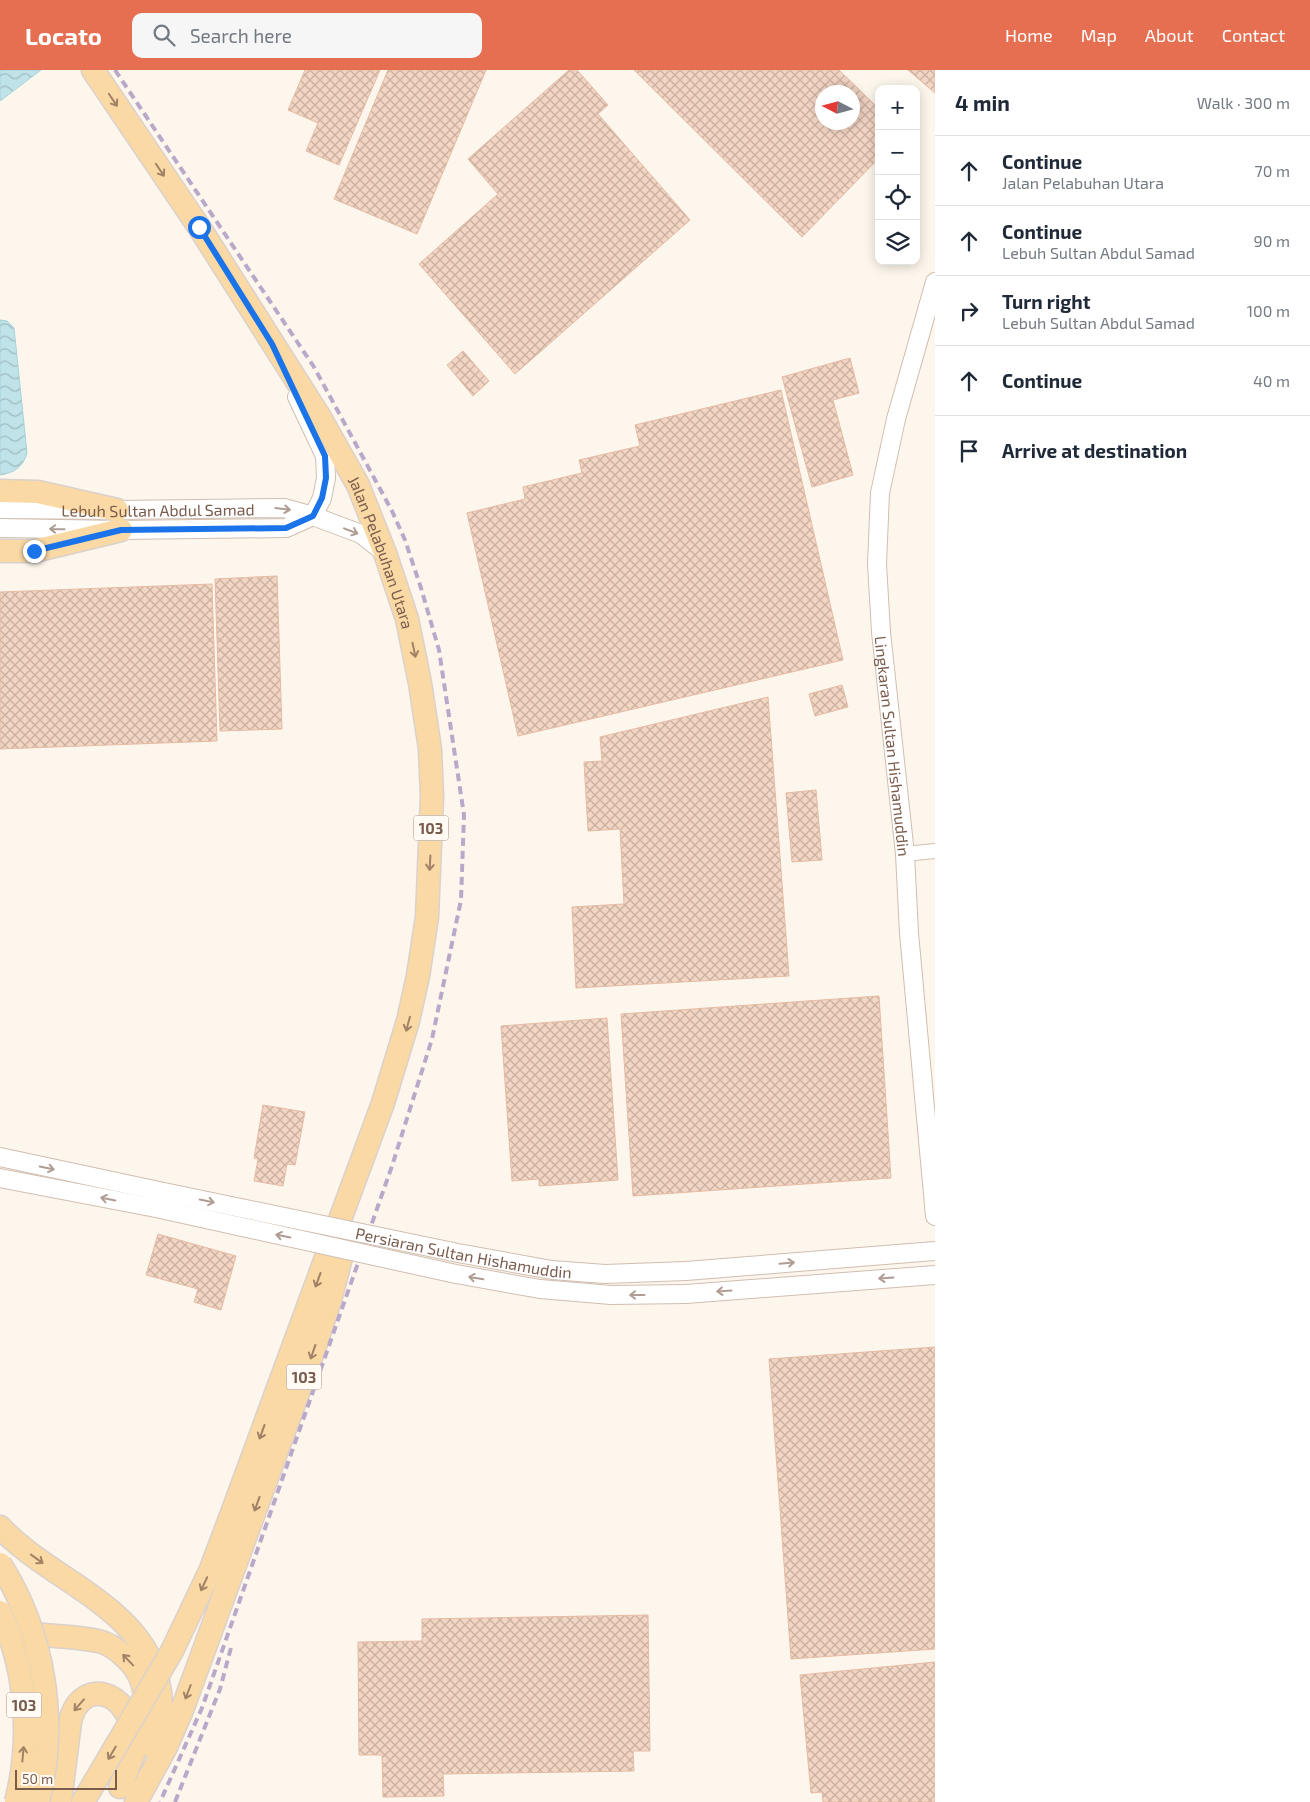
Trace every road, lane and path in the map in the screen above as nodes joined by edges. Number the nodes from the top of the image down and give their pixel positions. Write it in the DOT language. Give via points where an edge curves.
graph roads {
  1 [pos="93,70"];
  2 [pos="935,282"];
  3 [pos="272,344"];
  4 [pos="0,491"];
  5 [pos="0,509"];
  6 [pos="313,516"];
  7 [pos="119,520"];
  8 [pos="0,528"];
  9 [pos="0,552"];
  10 [pos="385,553"];
  11 [pos="935,852"];
  12 [pos="905,854"];
  13 [pos="383,1102"];
  14 [pos="0,1157"];
  15 [pos="0,1178"];
  16 [pos="158,1199"];
  17 [pos="935,1216"];
  18 [pos="935,1251"];
  19 [pos="935,1275"];
  20 [pos="0,1527"];
  21 [pos="0,1564"];
  22 [pos="0,1612"];
  23 [pos="0,1625"];
  24 [pos="128,1795"];
  25 [pos="16,1802"];
  26 [pos="38,1802"];
  27 [pos="60,1802"];
  28 [pos="82,1802"];
  1 -- 3 [label="main road, Jalan Pelabuhan Utara / 103, one-way" via="199,227"];
  2 -- 12 [label="street, Lingkaran Sultan Hishamuddin" via="896,419 880,493 877,564 881,632"];
  3 -- 6 [label="street" via="325,456 326,478 322,498"];
  3 -- 10 [label="main road, Jalan Pelabuhan Utara / 103" via="320,416 358,485"];
  4 -- 7 [label="main road" via="38,492"];
  5 -- 7 [label="street, Lebuh Sultan Abdul Samad"];
  6 -- 7 [label="street, Lebuh Sultan Abdul Samad" via="286,528"];
  6 -- 10 [label="street, one-way" via="361,534"];
  7 -- 8 [label="street, Lebuh Sultan Abdul Samad, one-way"];
  7 -- 9 [label="main road" via="34,551"];
  10 -- 13 [label="main road, Jalan Pelabuhan Utara / 103, one-way" via="407,619 418,674 430,749 432,796 427,917 418,976"];
  11 -- 12 [label="street"];
  12 -- 17 [label="street, Lingkaran Sultan Hishamuddin" via="909,933"];
  13 -- 24 [label="main road, 103, one-way" via="314,1349 182,1710 166,1747"];
  13 -- 28 [label="main road, one-way, bridge" via="211,1569 172,1651"];
  14 -- 16 [label="street, Persiaran Sultan Hishamuddin, one-way"];
  16 -- 15 [label="street, Persiaran Sultan Hishamuddin, one-way"];
  16 -- 18 [label="street, Persiaran Sultan Hishamuddin, one-way, bridge" via="552,1270 605,1274 686,1271"];
  19 -- 16 [label="street, Persiaran Sultan Hishamuddin, one-way, bridge" via="686,1294 611,1295 540,1289 456,1274"];
  20 -- 24 [label="main road, one-way" via="35,1558 114,1614 136,1636 149,1656 159,1686 161,1721 157,1745"];
  21 -- 26 [label="main road, 103, bridge" via="25,1613 43,1675 47,1703 46,1745"];
  25 -- 22 [label="main road, 103, one-way, bridge" via="24,1744 23,1694"];
  24 -- 23 [label="main road, one-way" via="146,1699 137,1670 124,1655 100,1642 24,1633"];
  24 -- 27 [label="main road, one-way" via="132,1733 129,1718 116,1699 104,1694 91,1695 80,1701 71,1715"];
}
